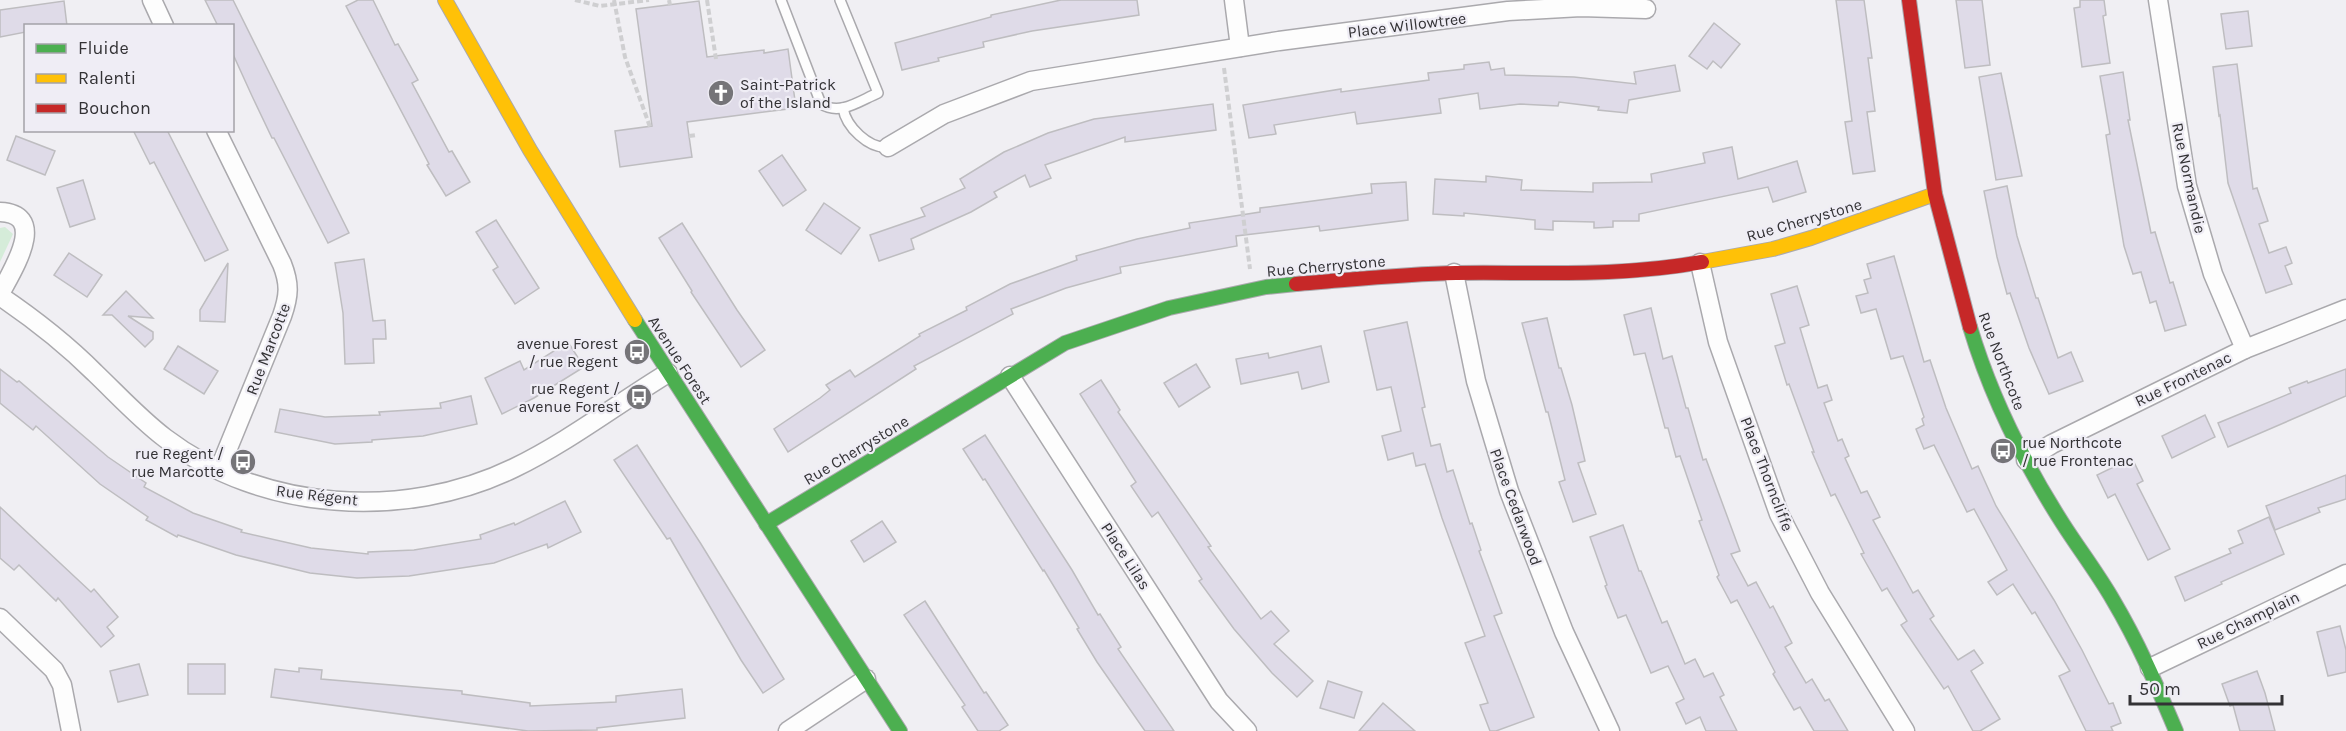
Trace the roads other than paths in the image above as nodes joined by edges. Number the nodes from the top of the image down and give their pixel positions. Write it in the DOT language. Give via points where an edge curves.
graph roads {
  1 [pos="152,0"];
  2 [pos="445,0"];
  3 [pos="781,0"];
  4 [pos="840,0"];
  5 [pos="1234,0"];
  6 [pos="1909,0"];
  7 [pos="2158,0"];
  8 [pos="1646,9"];
  9 [pos="163,24"];
  10 [pos="1240,47"];
  11 [pos="843,108"];
  12 [pos="217,132"];
  13 [pos="888,147"];
  14 [pos="1935,194"];
  15 [pos="0,212"];
  16 [pos="1700,263"];
  17 [pos="1454,273"];
  18 [pos="0,295"];
  19 [pos="2346,309"];
  20 [pos="2245,349"];
  21 [pos="668,373"];
  22 [pos="1010,376"];
  23 [pos="2026,460"];
  24 [pos="219,470"];
  25 [pos="766,524"];
  26 [pos="2346,574"];
  27 [pos="0,618"];
  28 [pos="2150,668"];
  29 [pos="866,679"];
  30 [pos="71,731"];
  31 [pos="788,731"];
  32 [pos="900,731"];
  33 [pos="1247,731"];
  34 [pos="1610,731"];
  35 [pos="1905,731"];
  36 [pos="2176,731"];
  1 -- 9 [label="street"];
  2 -- 21 [label="street, Avenue Forest" via="531,154"];
  3 -- 11 [label="lane" via="821,104 830,109"];
  4 -- 11 [label="lane" via="878,93"];
  5 -- 10 [label="street"];
  6 -- 14 [label="street, Rue Northcote"];
  7 -- 20 [label="street, Rue Normandie" via="2187,186 2213,274"];
  8 -- 10 [label="street, Place Willowtree" via="1508,11"];
  10 -- 13 [label="street, Place Willowtree" via="1031,81 944,114"];
  11 -- 13 [label="lane" via="854,129 878,147"];
  12 -- 24 [label="street, Rue Marcotte" via="282,264 289,289 282,316"];
  14 -- 16 [label="street, Rue Cherrystone" via="1811,238"];
  14 -- 23 [label="street, Rue Northcote" via="1977,350"];
  15 -- 18 [label="street, Rue Régent" via="18,218 26,233"];
  16 -- 17 [label="street, Rue Cherrystone" via="1628,272"];
  16 -- 35 [label="street, Place Thorncliffe" via="1718,342 1779,514 1820,593"];
  17 -- 22 [label="street, Rue Cherrystone" via="1266,287 1169,308 1065,343"];
  17 -- 34 [label="street, Place Cedarwood" via="1476,381 1509,491 1564,632"];
  18 -- 24 [label="street, Rue Régent" via="61,342 164,438"];
  19 -- 20 [label="street, Rue Frontenac"];
  20 -- 23 [label="street, Rue Frontenac"];
  21 -- 24 [label="street, Rue Régent" via="543,452 459,489 377,502 328,500 258,486"];
  21 -- 25 [label="street, Avenue Forest"];
  22 -- 25 [label="street, Rue Cherrystone"];
  22 -- 33 [label="street, Place Lilas" via="1219,701"];
  23 -- 28 [label="street, Rue Northcote" via="2113,600"];
  25 -- 29 [label="street, Avenue Forest"];
  26 -- 28 [label="street, Rue Champlain"];
  27 -- 30 [label="street" via="54,670 62,686"];
  28 -- 36 [label="street, Rue Northcote"];
  29 -- 31 [label="street"];
  29 -- 32 [label="street, Avenue Forest"];
}
